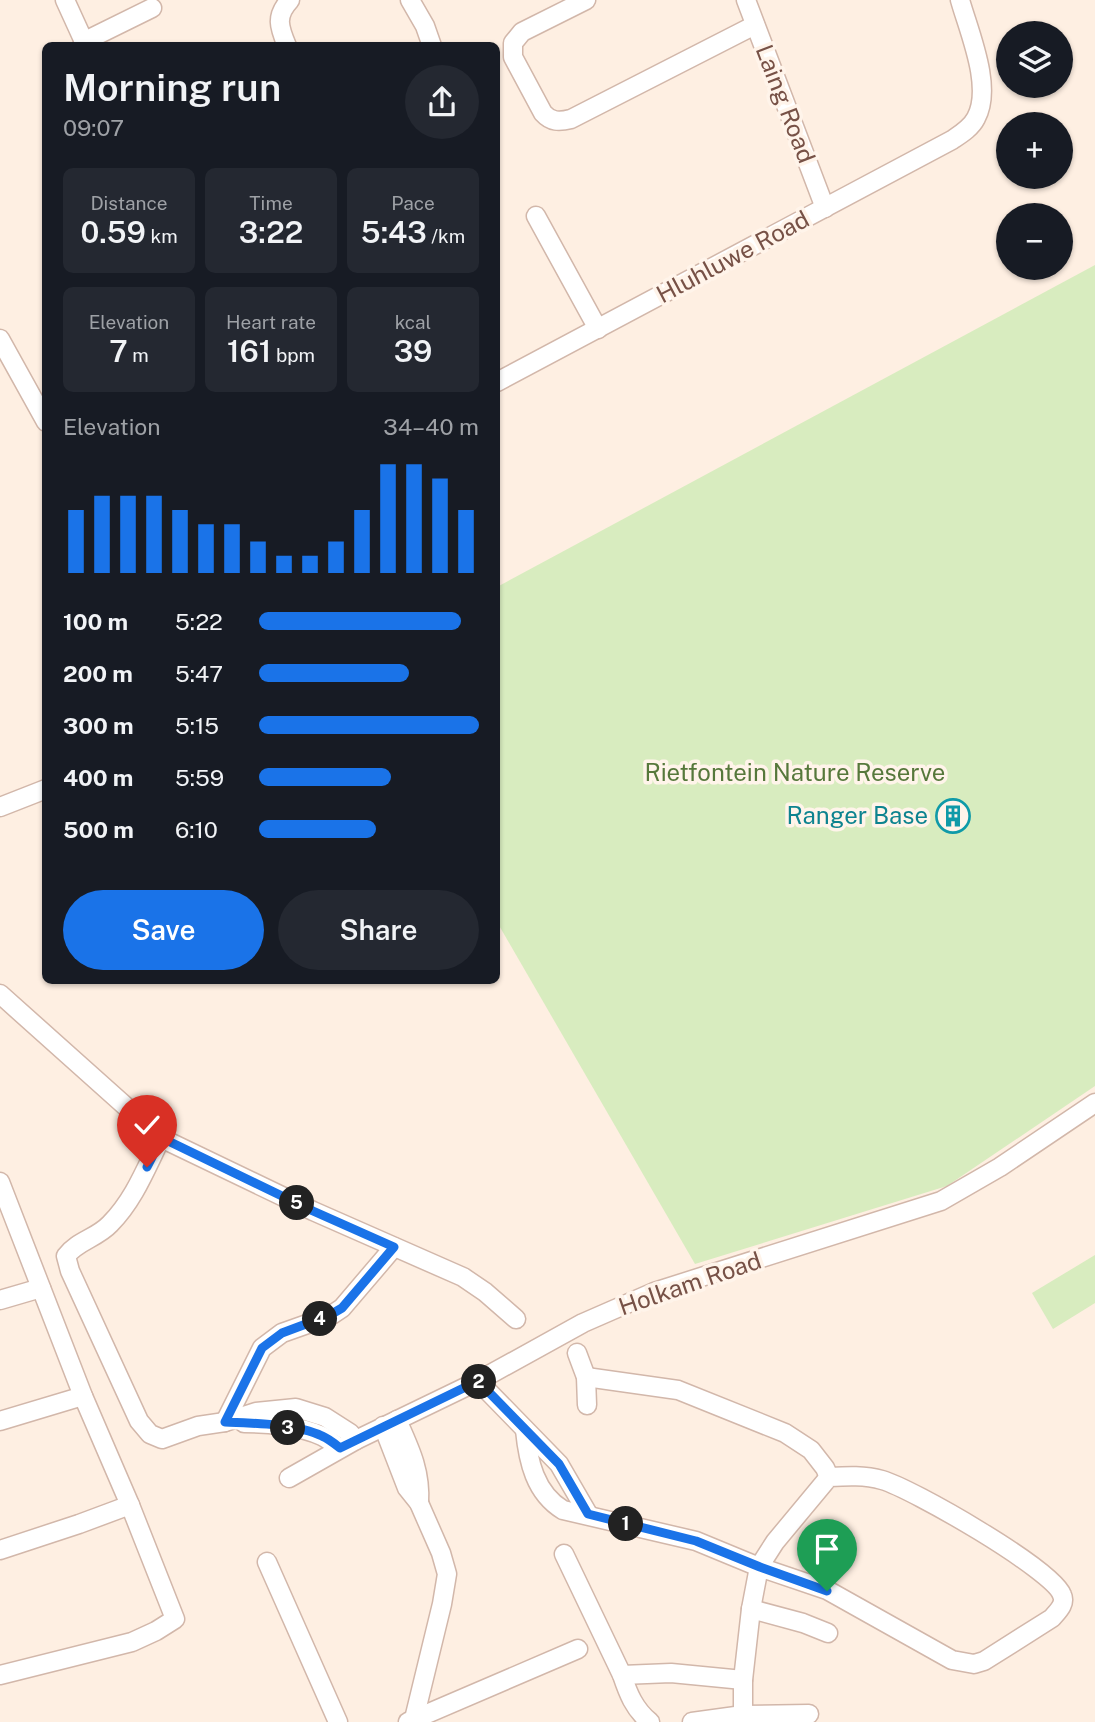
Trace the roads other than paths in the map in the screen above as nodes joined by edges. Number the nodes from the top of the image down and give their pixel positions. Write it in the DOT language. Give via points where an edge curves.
graph roads {
  1 [pos="65,0"];
  2 [pos="290,0"];
  3 [pos="410,0"];
  4 [pos="586,0"];
  5 [pos="746,0"];
  6 [pos="960,0"];
  7 [pos="152,8"];
  8 [pos="755,26"];
  9 [pos="85,42"];
  10 [pos="87,42"];
  11 [pos="286,42"];
  12 [pos="431,42"];
  13 [pos="825,208"];
  14 [pos="536,216"];
  15 [pos="598,329"];
  16 [pos="0,339"];
  17 [pos="500,380"];
  18 [pos="42,415"];
  19 [pos="42,791"];
  20 [pos="0,807"];
  21 [pos="0,994"];
  22 [pos="1095,1103"];
  23 [pos="162,1138"];
  24 [pos="0,1182"];
  25 [pos="394,1247"];
  26 [pos="41,1288"];
  27 [pos="0,1300"];
  28 [pos="516,1319"];
  29 [pos="577,1353"];
  30 [pos="586,1377"];
  31 [pos="478,1381"];
  32 [pos="83,1396"];
  33 [pos="587,1405"];
  34 [pos="396,1420"];
  35 [pos="0,1421"];
  36 [pos="225,1422"];
  37 [pos="525,1430"];
  38 [pos="348,1444"];
  39 [pos="289,1478"];
  40 [pos="829,1478"];
  41 [pos="419,1503"];
  42 [pos="130,1505"];
  43 [pos="588,1514"];
  44 [pos="0,1550"];
  45 [pos="564,1554"];
  46 [pos="267,1562"];
  47 [pos="760,1567"];
  48 [pos="751,1609"];
  49 [pos="828,1633"];
  50 [pos="578,1649"];
  51 [pos="0,1675"];
  52 [pos="622,1675"];
  53 [pos="743,1680"];
  54 [pos="809,1714"];
  55 [pos="743,1715"];
  56 [pos="412,1721"];
  57 [pos="338,1722"];
  58 [pos="650,1722"];
  59 [pos="692,1722"];
  1 -- 9 [label="street"];
  2 -- 11 [label="street" via="278,20"];
  3 -- 12 [label="street"];
  4 -- 8 [label="street" via="522,32 513,43 513,57 548,119 570,119"];
  5 -- 8 [label="street, Laing Road"];
  6 -- 13 [label="street, Hluhluwe Road" via="983,85 976,118 953,140"];
  7 -- 10 [label="street"];
  8 -- 13 [label="street, Laing Road"];
  13 -- 15 [label="street, Hluhluwe Road"];
  14 -- 15 [label="street"];
  15 -- 17 [label="street, Hluhluwe Road"];
  16 -- 18 [label="street"];
  19 -- 20 [label="street"];
  21 -- 23 [label="street"];
  22 -- 31 [label="street, Holkam Road" via="941,1201 642,1297 583,1323"];
  23 -- 25 [label="street"];
  23 -- 36 [label="street" via="135,1193 111,1224 96,1237 73,1246 66,1256 139,1421 150,1434 162,1440 198,1426"];
  24 -- 26 [label="street"];
  25 -- 28 [label="street" via="463,1277"];
  25 -- 36 [label="street" via="342,1308 282,1333 262,1348"];
  26 -- 27 [label="street"];
  26 -- 32 [label="street"];
  29 -- 30 [label="street"];
  30 -- 33 [label="street"];
  30 -- 40 [label="street" via="678,1390 785,1433 810,1450"];
  31 -- 34 [label="street, Holkam Road"];
  31 -- 37 [label="street"];
  32 -- 35 [label="street"];
  32 -- 42 [label="street"];
  34 -- 38 [label="street, Holkam Road"];
  34 -- 41 [label="street" via="407,1488"];
  34 -- 41 [label="street" via="422,1458 417,1470"];
  36 -- 38 [label="street" via="268,1424"];
  37 -- 43 [label="street" via="559,1464"];
  37 -- 43 [label="street" via="528,1462 550,1500 563,1510"];
  38 -- 39 [label="street, Holkam Road"];
  40 -- 47 [label="street"];
  40 -- 47 [label="street" via="881,1479 909,1491 1050,1578 1062,1592 1060,1609 995,1655 964,1664 827,1591"];
  41 -- 56 [label="street" via="447,1574"];
  42 -- 44 [label="street"];
  42 -- 51 [label="street" via="175,1619 132,1642"];
  43 -- 47 [label="street" via="696,1541"];
  45 -- 52 [label="street"];
  46 -- 57 [label="street"];
  47 -- 48 [label="street"];
  48 -- 49 [label="street"];
  48 -- 53 [label="street"];
  50 -- 56 [label="street"];
  52 -- 53 [label="street" via="659,1672"];
  52 -- 58 [label="street" via="635,1706"];
  53 -- 55 [label="street"];
  54 -- 55 [label="street"];
  55 -- 59 [label="street"];
}
